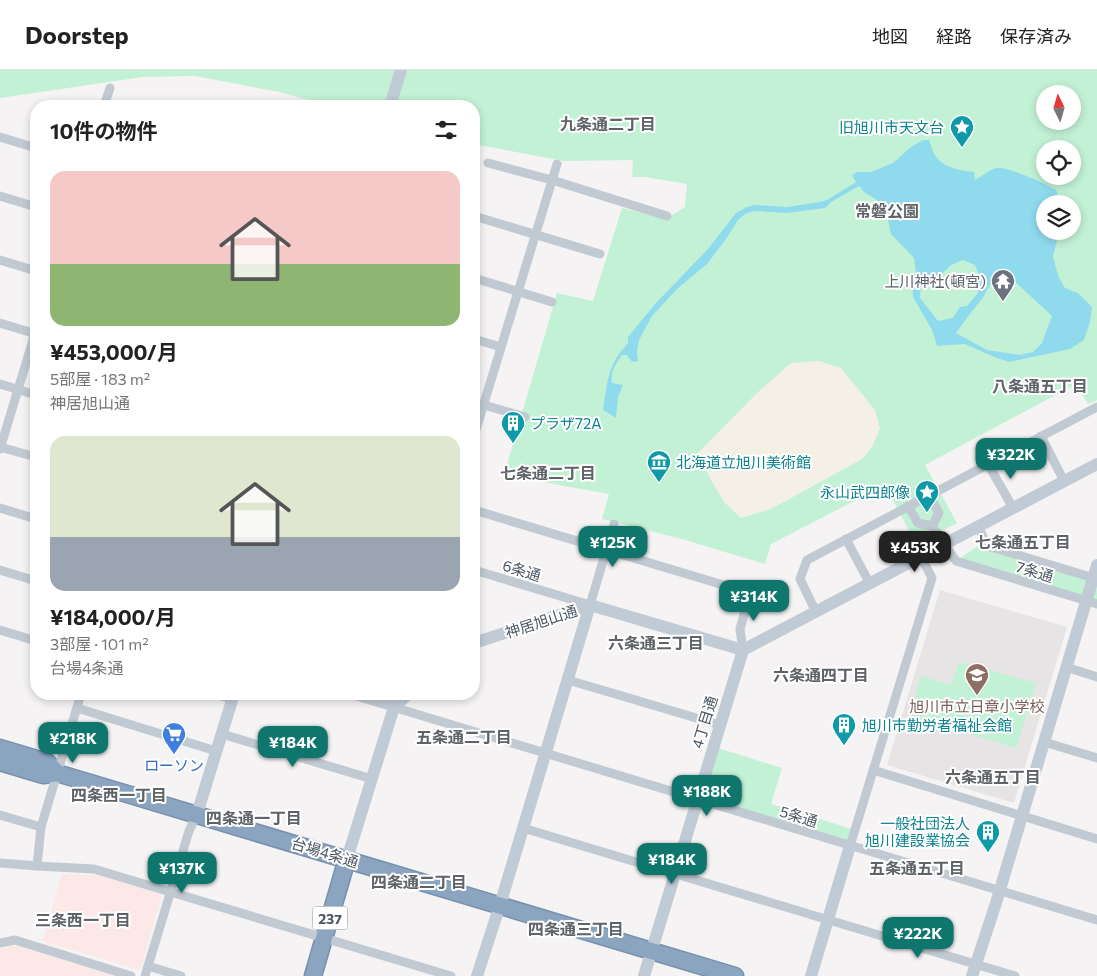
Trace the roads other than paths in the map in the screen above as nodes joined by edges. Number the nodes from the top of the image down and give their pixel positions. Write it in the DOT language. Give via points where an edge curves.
graph roads {
  1 [pos="401,70"];
  2 [pos="110,88"];
  3 [pos="106,100"];
  4 [pos="392,100"];
  5 [pos="0,137"];
  6 [pos="30,146"];
  7 [pos="488,163"];
  8 [pos="557,164"];
  9 [pos="552,180"];
  10 [pos="0,196"];
  11 [pos="30,205"];
  12 [pos="667,216"];
  13 [pos="480,218"];
  14 [pos="536,235"];
  15 [pos="600,254"];
  16 [pos="0,260"];
  17 [pos="30,269"];
  18 [pos="480,280"];
  19 [pos="518,292"];
  20 [pos="552,302"];
  21 [pos="0,323"];
  22 [pos="30,331"];
  23 [pos="480,341"];
  24 [pos="501,348"];
  25 [pos="30,352"];
  26 [pos="0,384"];
  27 [pos="18,390"];
  28 [pos="30,393"];
  29 [pos="480,398"];
  30 [pos="480,404"];
  31 [pos="1097,407"];
  32 [pos="525,417"];
  33 [pos="1041,436"];
  34 [pos="0,448"];
  35 [pos="30,456"];
  36 [pos="988,464"];
  37 [pos="1097,464"];
  38 [pos="1064,481"];
  39 [pos="929,495"];
  40 [pos="908,506"];
  41 [pos="0,508"];
  42 [pos="1013,508"];
  43 [pos="480,512"];
  44 [pos="30,517"];
  45 [pos="614,524"];
  46 [pos="932,526"];
  47 [pos="978,526"];
  48 [pos="846,539"];
  49 [pos="944,545"];
  50 [pos="606,550"];
  51 [pos="921,557"];
  52 [pos="1097,565"];
  53 [pos="0,570"];
  54 [pos="480,572"];
  55 [pos="1095,578"];
  56 [pos="30,579"];
  57 [pos="870,584"];
  58 [pos="1092,602"];
  59 [pos="590,605"];
  60 [pos="816,612"];
  61 [pos="0,630"];
  62 [pos="30,639"];
  63 [pos="480,641"];
  64 [pos="743,650"];
  65 [pos="1066,667"];
  66 [pos="1097,677"];
  67 [pos="568,680"];
  68 [pos="80,700"];
  69 [pos="232,700"];
  70 [pos="370,700"];
  71 [pos="392,700"];
  72 [pos="402,700"];
  73 [pos="394,707"];
  74 [pos="77,708"];
  75 [pos="720,725"];
  76 [pos="222,734"];
  77 [pos="1044,742"];
  78 [pos="0,748"];
  79 [pos="216,751"];
  80 [pos="546,754"];
  81 [pos="1097,758"];
  82 [pos="0,762"];
  83 [pos="872,770"];
  84 [pos="58,773"];
  85 [pos="372,779"];
  86 [pos="698,798"];
  87 [pos="197,814"];
  88 [pos="0,815"];
  89 [pos="1022,816"];
  90 [pos="41,827"];
  91 [pos="523,828"];
  92 [pos="1097,839"];
  93 [pos="850,846"];
  94 [pos="348,859"];
  95 [pos="0,863"];
  96 [pos="37,866"];
  97 [pos="676,873"];
  98 [pos="999,891"];
  99 [pos="170,892"];
  100 [pos="500,905"];
  101 [pos="828,920"];
  102 [pos="1097,920"];
  103 [pos="324,938"];
  104 [pos="0,943"];
  105 [pos="652,951"];
  106 [pos="148,966"];
  107 [pos="974,970"];
  108 [pos="131,976"];
  109 [pos="145,976"];
  110 [pos="181,976"];
  111 [pos="313,976"];
  112 [pos="450,976"];
  113 [pos="477,976"];
  114 [pos="644,976"];
  115 [pos="735,976"];
  116 [pos="811,976"];
  117 [pos="1015,976"];
  1 -- 4 [label="street"];
  2 -- 3 [label="street"];
  5 -- 6 [label="street"];
  7 -- 9 [label="street"];
  8 -- 9 [label="street"];
  9 -- 12 [label="street"];
  9 -- 14 [label="street"];
  10 -- 11 [label="street"];
  13 -- 14 [label="street"];
  14 -- 15 [label="street"];
  14 -- 19 [label="street"];
  16 -- 17 [label="street"];
  18 -- 19 [label="street"];
  19 -- 20 [label="street"];
  19 -- 24 [label="street"];
  21 -- 22 [label="street"];
  23 -- 24 [label="street"];
  24 -- 29 [label="street"];
  25 -- 27 [label="street"];
  26 -- 27 [label="street"];
  27 -- 28 [label="street"];
  27 -- 34 [label="street"];
  30 -- 32 [label="street"];
  31 -- 33 [label="street"];
  33 -- 36 [label="street"];
  33 -- 38 [label="street"];
  34 -- 35 [label="street"];
  36 -- 39 [label="street"];
  36 -- 42 [label="street"];
  37 -- 38 [label="street"];
  38 -- 42 [label="street"];
  39 -- 40 [label="street"];
  39 -- 46 [label="street" via="938,513"];
  40 -- 46 [label="street" via="918,524"];
  40 -- 48 [label="street"];
  41 -- 44 [label="street"];
  42 -- 47 [label="street"];
  43 -- 50 [label="street"];
  45 -- 50 [label="street"];
  46 -- 49 [label="street, 7条通"];
  47 -- 49 [label="street"];
  47 -- 55 [label="street, 7条通" via="990,547"];
  48 -- 57 [label="street"];
  48 -- 60 [label="street" via="807,560 800,579"];
  49 -- 51 [label="street"];
  49 -- 58 [label="street, 7条通" via="956,561"];
  50 -- 59 [label="street"];
  50 -- 64 [label="street" via="750,593 740,629"];
  51 -- 57 [label="street"];
  51 -- 83 [label="street" via="932,578"];
  52 -- 55 [label="street"];
  53 -- 56 [label="street"];
  54 -- 59 [label="street, 6条通"];
  55 -- 58 [label="street"];
  57 -- 60 [label="street"];
  58 -- 65 [label="street"];
  59 -- 63 [label="street, 神居旭山通"];
  59 -- 64 [label="street, 神居旭山通"];
  59 -- 67 [label="street"];
  60 -- 64 [label="street"];
  61 -- 62 [label="street"];
  64 -- 75 [label="street, 4丁目通"];
  65 -- 66 [label="street"];
  65 -- 77 [label="street"];
  67 -- 75 [label="street"];
  67 -- 80 [label="street"];
  68 -- 74 [label="street"];
  69 -- 76 [label="street"];
  70 -- 73 [label="street, 5条通"];
  71 -- 73 [label="street"];
  72 -- 73 [label="street"];
  73 -- 80 [label="street, 5条通"];
  73 -- 85 [label="street"];
  74 -- 79 [label="street"];
  74 -- 84 [label="street"];
  75 -- 86 [label="street, 4丁目通"];
  76 -- 79 [label="street"];
  76 -- 85 [label="street"];
  77 -- 81 [label="street"];
  77 -- 89 [label="street"];
  78 -- 84 [label="highway, 台場4条通" via="47,762"];
  79 -- 87 [label="street"];
  80 -- 86 [label="street, 5条通"];
  80 -- 91 [label="street"];
  82 -- 84 [label="highway, 台場4条通" via="43,775"];
  83 -- 89 [label="street"];
  83 -- 93 [label="street"];
  84 -- 87 [label="highway, 台場4条通"];
  84 -- 90 [label="street"];
  85 -- 94 [label="street"];
  86 -- 93 [label="street, 5条通"];
  86 -- 97 [label="street, 4丁目通"];
  87 -- 94 [label="highway, 台場4条通"];
  87 -- 99 [label="street"];
  88 -- 90 [label="street"];
  89 -- 92 [label="street"];
  89 -- 98 [label="street"];
  90 -- 96 [label="street"];
  91 -- 97 [label="street"];
  91 -- 100 [label="street"];
  93 -- 98 [label="street, 5条通"];
  93 -- 101 [label="street"];
  94 -- 100 [label="highway, 台場4条通"];
  94 -- 103 [label="highway, 237"];
  95 -- 96 [label="street"];
  96 -- 99 [label="street" via="94,869"];
  97 -- 101 [label="street"];
  97 -- 105 [label="street, 4丁目通"];
  98 -- 102 [label="street, 5条通"];
  98 -- 107 [label="street"];
  99 -- 103 [label="street"];
  99 -- 106 [label="street"];
  100 -- 105 [label="highway, 台場4条通"];
  100 -- 113 [label="street"];
  101 -- 107 [label="street"];
  101 -- 116 [label="street"];
  103 -- 111 [label="highway, 237"];
  103 -- 112 [label="street"];
  104 -- 108 [label="street" via="14,940"];
  105 -- 114 [label="street, 4丁目通"];
  105 -- 115 [label="highway, 台場4条通"];
  106 -- 109 [label="street"];
  106 -- 110 [label="street"];
  107 -- 117 [label="street"];
}
